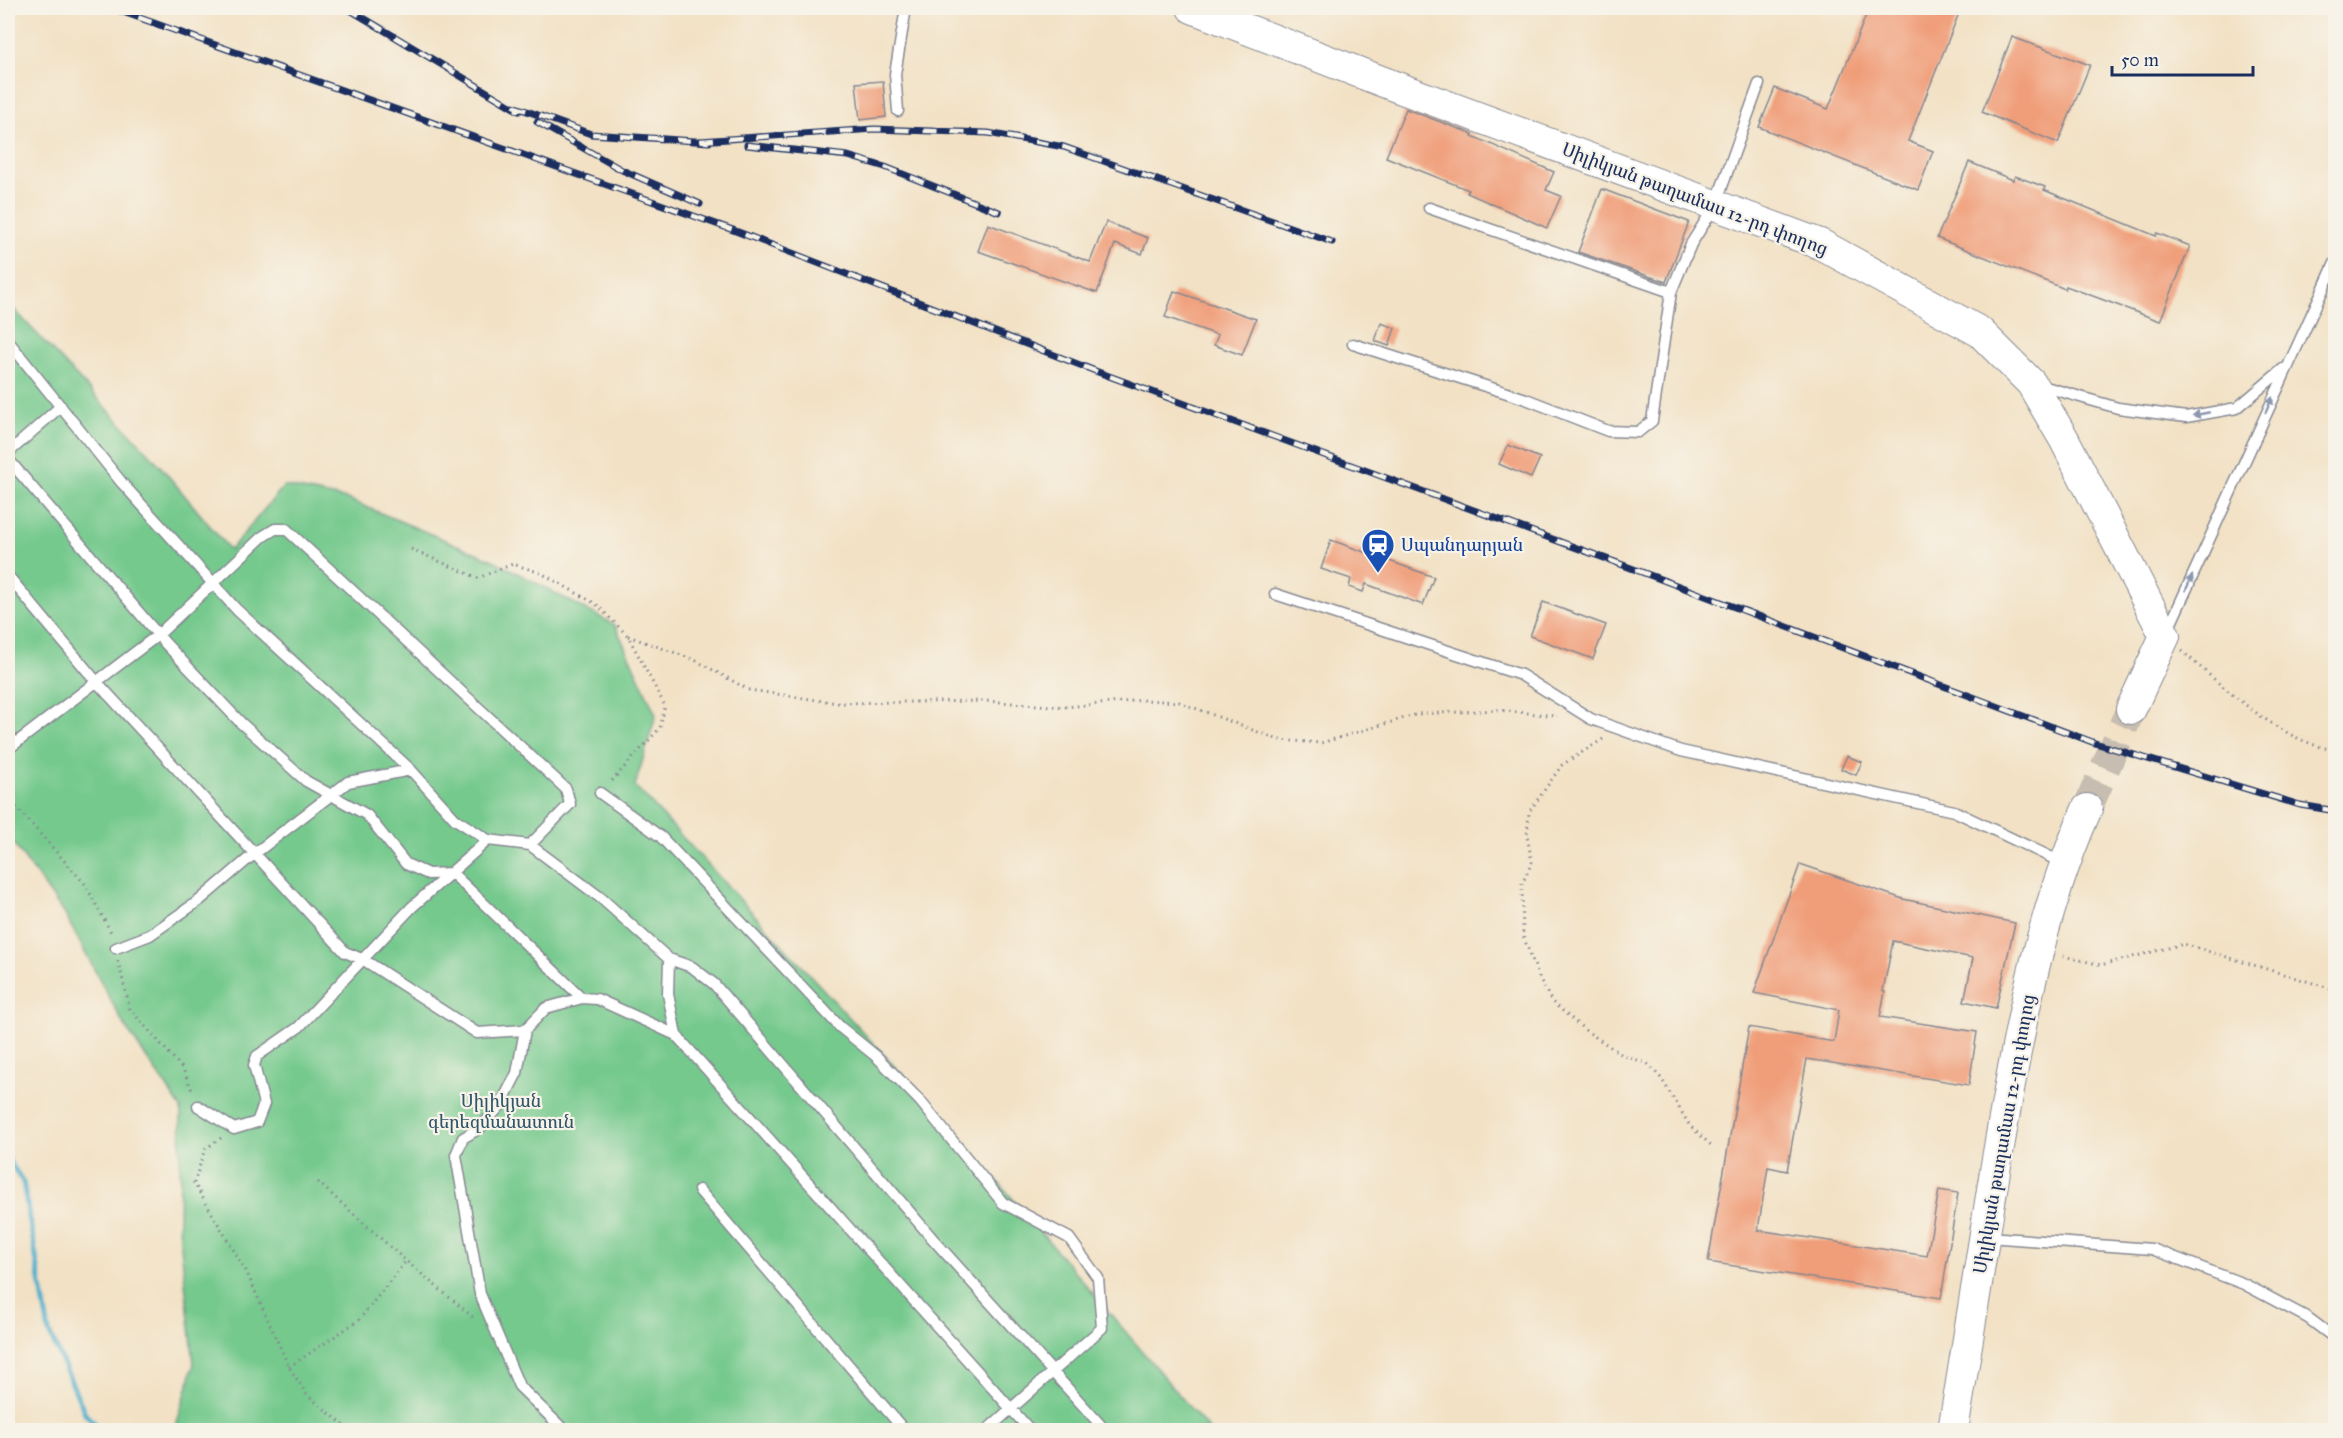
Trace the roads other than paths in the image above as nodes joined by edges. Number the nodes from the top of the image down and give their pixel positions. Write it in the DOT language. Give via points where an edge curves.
graph roads {
  1 [pos="906,8"];
  2 [pos="1192,8"];
  3 [pos="1759,84"];
  4 [pos="898,111"];
  5 [pos="1715,206"];
  6 [pos="1429,208"];
  7 [pos="2336,261"];
  8 [pos="1671,292"];
  9 [pos="8,341"];
  10 [pos="1353,344"];
  11 [pos="2286,367"];
  12 [pos="2031,383"];
  13 [pos="61,406"];
  14 [pos="8,453"];
  15 [pos="8,459"];
  16 [pos="8,576"];
  17 [pos="212,583"];
  18 [pos="1275,594"];
  19 [pos="158,635"];
  20 [pos="2165,636"];
  21 [pos="95,680"];
  22 [pos="2131,709"];
  23 [pos="8,749"];
  24 [pos="411,770"];
  25 [pos="600,793"];
  26 [pos="331,794"];
  27 [pos="2087,809"];
  28 [pos="488,840"];
  29 [pos="531,845"];
  30 [pos="254,854"];
  31 [pos="2066,864"];
  32 [pos="452,873"];
  33 [pos="116,948"];
  34 [pos="669,959"];
  35 [pos="364,960"];
  36 [pos="582,998"];
  37 [pos="525,1030"];
  38 [pos="676,1035"];
  39 [pos="198,1106"];
  40 [pos="699,1190"];
  41 [pos="1985,1237"];
  42 [pos="2336,1339"];
  43 [pos="1051,1372"];
  44 [pos="1011,1409"];
  45 [pos="564,1431"];
  46 [pos="904,1431"];
  47 [pos="987,1431"];
  48 [pos="1030,1431"];
  49 [pos="1105,1431"];
  50 [pos="1953,1431"];
  1 -- 4 [label="lane" via="895,74"];
  2 -- 5 [label="main road, Սիլիկյան թաղամաս 12-րդ փողոց"];
  3 -- 5 [label="lane"];
  5 -- 8 [label="lane" via="1691,244"];
  5 -- 12 [label="main road, Սիլիկյան թաղամաս 12-րդ փողոց" via="1820,244 1980,332"];
  6 -- 8 [label="lane"];
  7 -- 11 [label="lane"];
  8 -- 10 [label="lane" via="1652,421 1638,432 1608,430 1526,399"];
  9 -- 13 [label="lane"];
  11 -- 12 [label="lane, one-way" via="2237,408 2186,417 2118,408"];
  20 -- 11 [label="lane, one-way"];
  12 -- 20 [label="main road, Սիլիկյան թաղամաս 12-րդ փողոց"];
  13 -- 14 [label="lane"];
  13 -- 17 [label="lane" via="122,483"];
  15 -- 19 [label="lane"];
  16 -- 21 [label="lane"];
  17 -- 19 [label="lane"];
  17 -- 24 [label="lane"];
  17 -- 29 [label="lane" via="275,529 286,529 300,539 566,789 570,804"];
  18 -- 31 [label="lane" via="1521,675 1592,719 1681,751 1954,811"];
  19 -- 21 [label="lane"];
  19 -- 26 [label="lane" via="241,723 306,781"];
  20 -- 22 [label="main road"];
  21 -- 23 [label="lane"];
  21 -- 30 [label="lane"];
  24 -- 26 [label="lane" via="348,782"];
  24 -- 28 [label="lane" via="455,819"];
  25 -- 43 [label="lane" via="662,837 840,1028 877,1057 920,1101 1003,1203 1069,1238 1098,1278 1102,1328"];
  26 -- 30 [label="lane"];
  26 -- 32 [label="lane" via="367,815 406,864 428,874"];
  27 -- 31 [label="main road, Սիլիկյան թաղամաս 12-րդ փողոց"];
  28 -- 29 [label="lane"];
  28 -- 32 [label="lane"];
  29 -- 34 [label="lane" via="601,898"];
  30 -- 33 [label="lane" via="200,900 150,935"];
  30 -- 35 [label="lane" via="345,952"];
  31 -- 41 [label="main road, Սիլիկյան թաղամաս 12-րդ փողոց" via="2038,951 2012,1067"];
  32 -- 35 [label="lane" via="412,907"];
  32 -- 36 [label="lane"];
  34 -- 38 [label="lane" via="668,994"];
  34 -- 43 [label="lane" via="692,967 714,984"];
  35 -- 37 [label="lane" via="477,1034"];
  35 -- 39 [label="lane" via="299,1027 257,1056 254,1065 264,1104 256,1122 234,1129"];
  36 -- 37 [label="lane" via="546,1008"];
  36 -- 38 [label="lane" via="597,999"];
  37 -- 45 [label="lane" via="517,1072 500,1106 480,1128 463,1138 456,1155 480,1294 519,1386"];
  38 -- 44 [label="lane"];
  40 -- 46 [label="lane"];
  41 -- 42 [label="lane" via="2152,1249 2244,1284 2308,1318"];
  41 -- 50 [label="main road, Սիլիկյան թաղամաս 12-րդ փողոց"];
  43 -- 44 [label="lane"];
  43 -- 49 [label="lane"];
  44 -- 47 [label="lane"];
  44 -- 48 [label="lane"];
}
